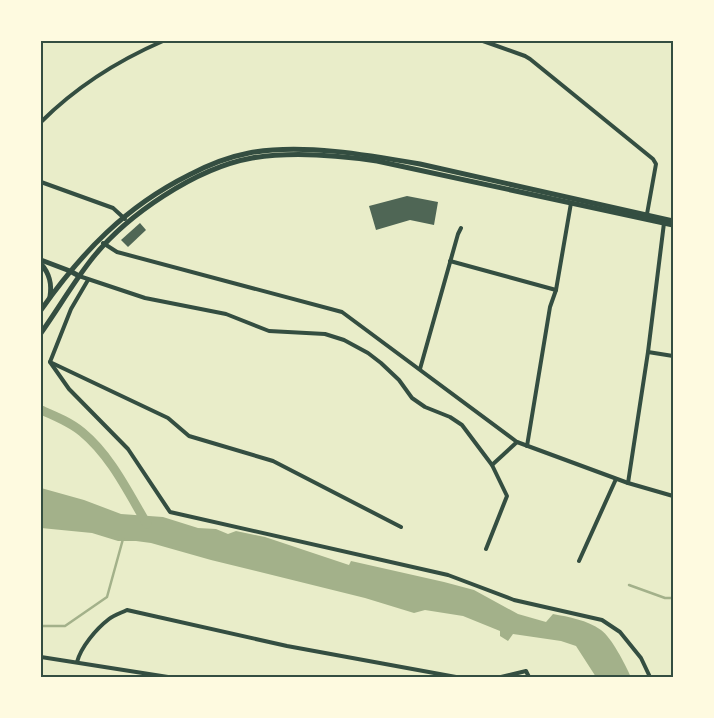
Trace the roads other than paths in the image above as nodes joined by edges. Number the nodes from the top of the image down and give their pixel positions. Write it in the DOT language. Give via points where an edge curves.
graph roads {
  1 [pos="162,41"];
  2 [pos="483,41"];
  3 [pos="41,122"];
  4 [pos="41,182"];
  5 [pos="571,203"];
  6 [pos="647,214"];
  7 [pos="124,217"];
  8 [pos="673,220"];
  9 [pos="129,222"];
  10 [pos="664,223"];
  11 [pos="673,225"];
  12 [pos="461,228"];
  13 [pos="99,239"];
  14 [pos="104,244"];
  15 [pos="450,261"];
  16 [pos="41,262"];
  17 [pos="70,271"];
  18 [pos="79,276"];
  19 [pos="88,280"];
  20 [pos="556,290"];
  21 [pos="49,298"];
  22 [pos="41,310"];
  23 [pos="41,333"];
  24 [pos="648,352"];
  25 [pos="673,356"];
  26 [pos="50,362"];
  27 [pos="420,369"];
  28 [pos="517,442"];
  29 [pos="527,446"];
  30 [pos="492,465"];
  31 [pos="616,479"];
  32 [pos="628,483"];
  33 [pos="673,496"];
  34 [pos="401,527"];
  35 [pos="486,549"];
  36 [pos="579,561"];
  37 [pos="41,657"];
  38 [pos="77,662"];
  39 [pos="168,677"];
  40 [pos="456,677"];
  41 [pos="501,677"];
  42 [pos="529,677"];
  43 [pos="650,677"];
  1 -- 3 [label="street" via="88,82"];
  2 -- 6 [label="street" via="530,59 653,159 656,164"];
  4 -- 7 [label="street" via="113,208"];
  5 -- 9 [label="main road" via="377,162 336,156 287,155 252,158 220,167 156,200"];
  5 -- 10 [label="main road"];
  5 -- 20 [label="street"];
  6 -- 7 [label="main road" via="420,164 358,154 294,150 251,152 218,161 168,186"];
  6 -- 8 [label="main road"];
  7 -- 9 [label="street"];
  7 -- 13 [label="main road"];
  9 -- 14 [label="main road"];
  10 -- 11 [label="main road"];
  10 -- 24 [label="street"];
  12 -- 15 [label="street"];
  13 -- 14 [label="street"];
  13 -- 17 [label="main road"];
  14 -- 18 [label="main road"];
  14 -- 27 [label="street" via="117,252 342,312"];
  15 -- 20 [label="street"];
  15 -- 27 [label="street"];
  16 -- 17 [label="main road"];
  16 -- 21 [label="main road" via="50,280"];
  17 -- 18 [label="main road"];
  17 -- 21 [label="main road"];
  18 -- 19 [label="street"];
  18 -- 23 [label="main road"];
  19 -- 26 [label="street" via="71,309"];
  19 -- 30 [label="street" via="145,298 226,314 269,330 325,334 344,340 381,363 412,398 462,425"];
  20 -- 29 [label="street" via="550,307"];
  21 -- 22 [label="main road"];
  24 -- 25 [label="street"];
  24 -- 32 [label="street"];
  26 -- 34 [label="street" via="168,418 189,436 274,461"];
  26 -- 43 [label="street" via="69,389 128,449 170,512 448,575 514,600 602,620 620,632"];
  27 -- 28 [label="street"];
  28 -- 29 [label="street"];
  28 -- 30 [label="street"];
  29 -- 31 [label="street"];
  30 -- 35 [label="street" via="507,496"];
  31 -- 32 [label="street"];
  31 -- 36 [label="street"];
  32 -- 33 [label="street"];
  37 -- 38 [label="street"];
  38 -- 39 [label="street"];
  38 -- 40 [label="street" via="79,652 102,625 110,617 127,610 287,646"];
  41 -- 42 [label="street" via="526,671"];
}
